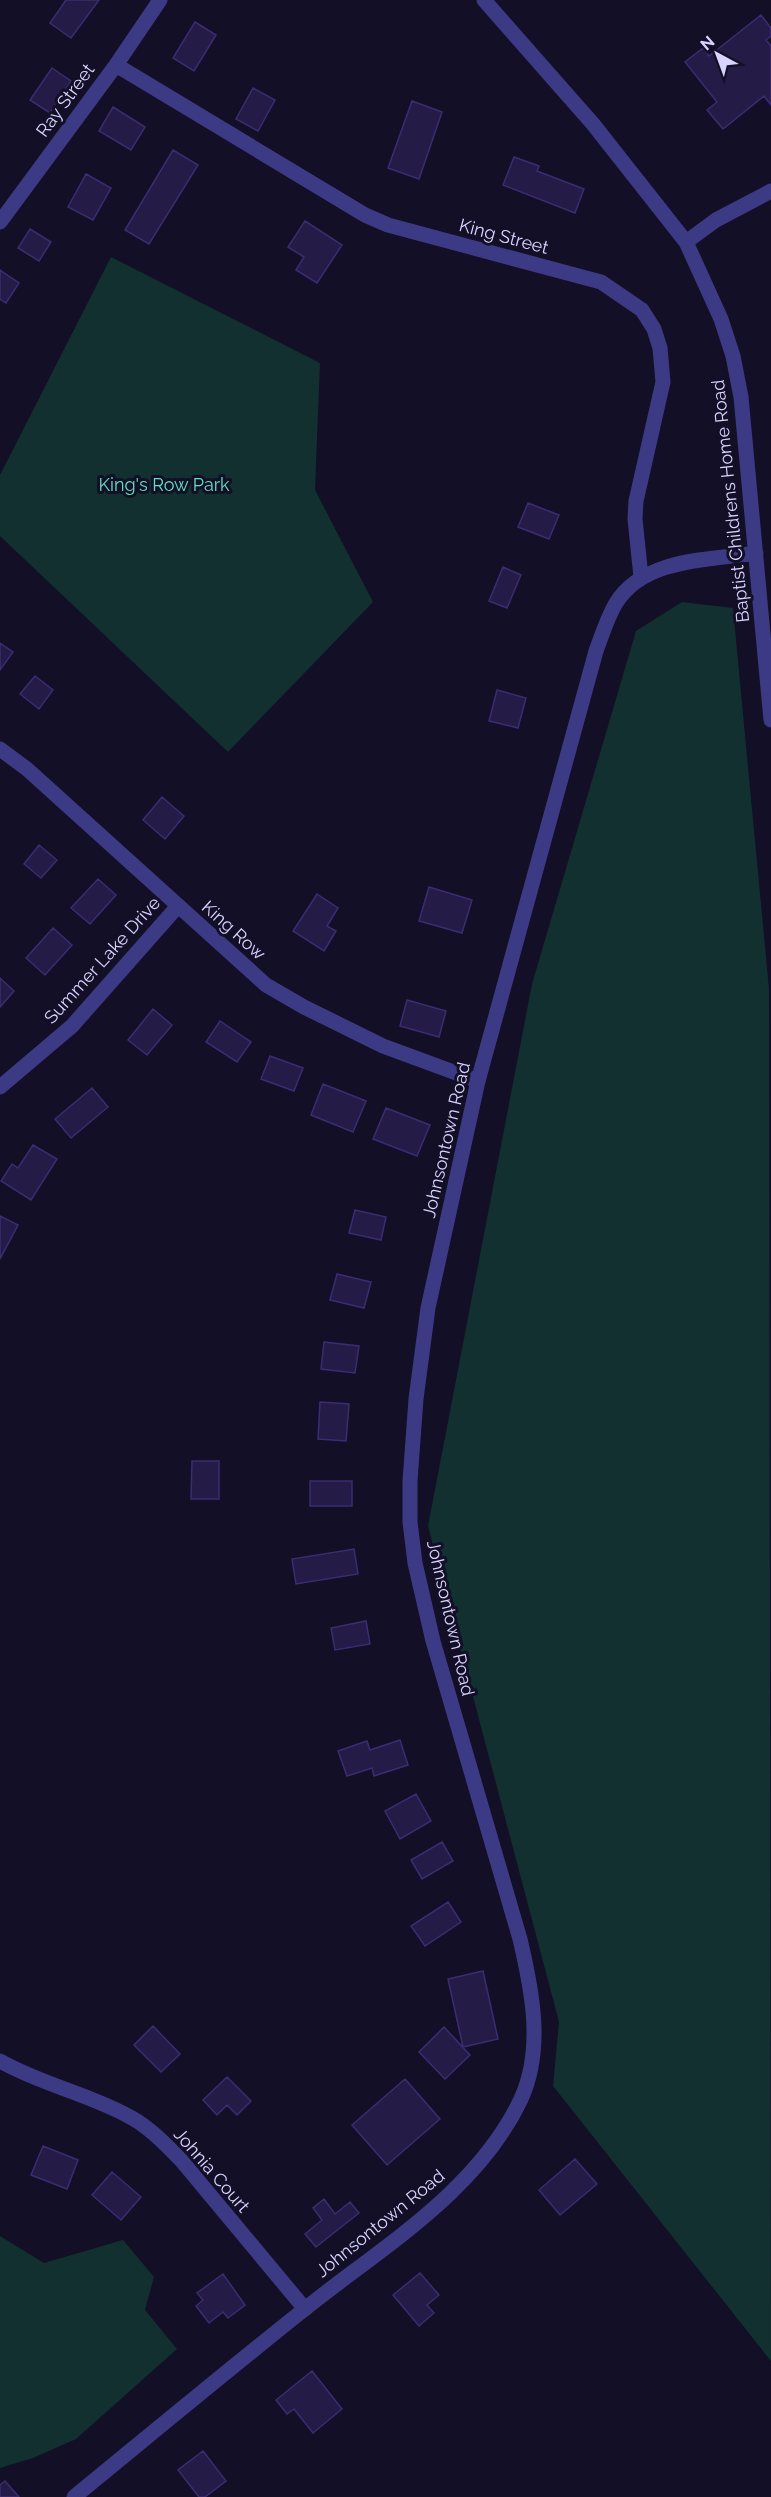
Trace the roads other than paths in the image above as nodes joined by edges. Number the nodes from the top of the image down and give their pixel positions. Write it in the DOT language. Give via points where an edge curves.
graph roads {
  1 [pos="160,0"];
  2 [pos="484,0"];
  3 [pos="116,65"];
  4 [pos="771,191"];
  5 [pos="0,222"];
  6 [pos="686,242"];
  7 [pos="756,552"];
  8 [pos="641,578"];
  9 [pos="771,720"];
  10 [pos="0,749"];
  11 [pos="178,906"];
  12 [pos="478,1081"];
  13 [pos="0,1086"];
  14 [pos="0,2061"];
  15 [pos="304,2309"];
  16 [pos="74,2497"];
  1 -- 3 [label="street, Ray Street"];
  2 -- 6 [label="street, Baptist Childrens Home Road" via="593,124"];
  3 -- 5 [label="street, Ray Street"];
  3 -- 8 [label="street, King Street" via="380,222 601,282 642,310 660,348 663,382 636,501 634,519"];
  4 -- 6 [label="street" via="716,220"];
  6 -- 7 [label="street, Baptist Childrens Home Road" via="721,319 733,356 741,397"];
  7 -- 8 [label="street, Johnsontown Road" via="686,563"];
  7 -- 9 [label="street, Baptist Childrens Home Road"];
  8 -- 12 [label="street, Johnsontown Road" via="616,603 596,651"];
  10 -- 11 [label="street, King Row"];
  11 -- 12 [label="street, King Row" via="266,985 304,1008 383,1046"];
  11 -- 13 [label="street, Summer Lake Drive" via="72,1026"];
  12 -- 15 [label="street, Johnsontown Road" via="428,1308 416,1399 410,1522 433,1641 530,1983 534,2028 531,2063 522,2097 481,2163 440,2203"];
  14 -- 15 [label="street, Johnia Court" via="134,2118 159,2138"];
  15 -- 16 [label="street, Johnsontown Road"];
}
